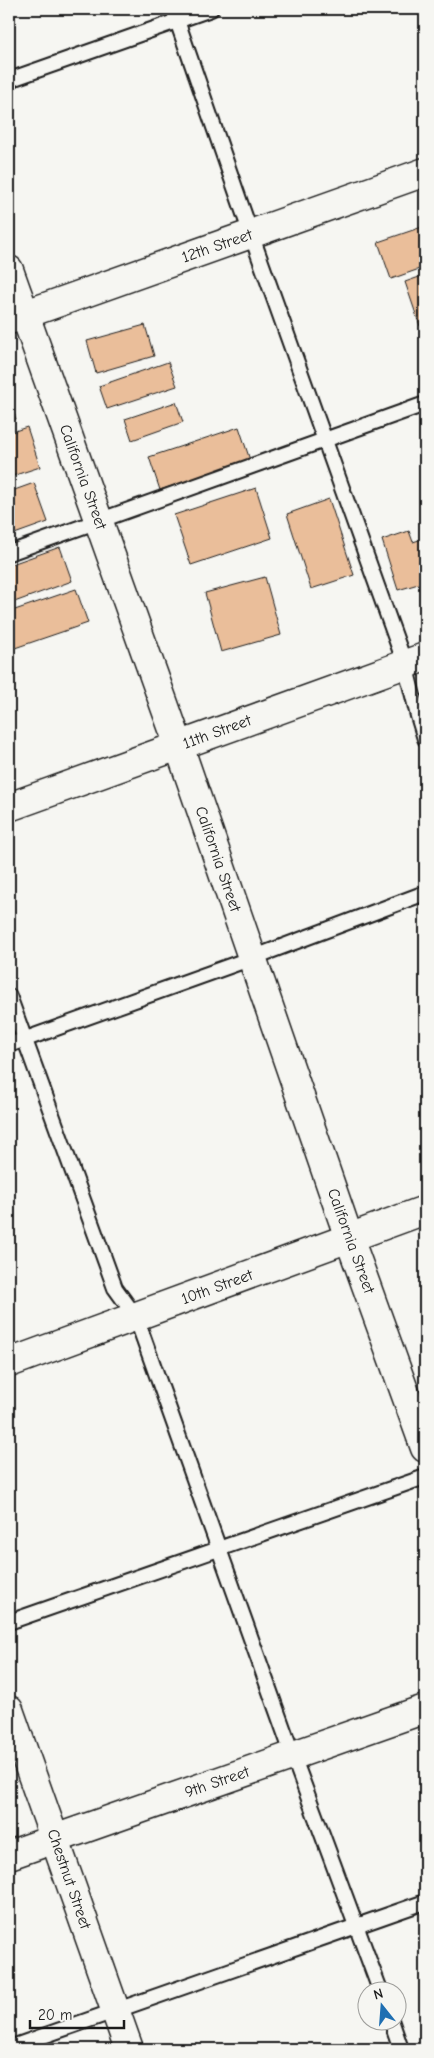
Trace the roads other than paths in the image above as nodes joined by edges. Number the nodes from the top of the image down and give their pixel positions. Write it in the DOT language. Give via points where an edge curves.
graph roads {
  1 [pos="211,9"];
  2 [pos="175,15"];
  3 [pos="9,80"];
  4 [pos="425,172"];
  5 [pos="251,234"];
  6 [pos="9,270"];
  7 [pos="16,317"];
  8 [pos="425,404"];
  9 [pos="325,441"];
  10 [pos="98,520"];
  11 [pos="9,553"];
  12 [pos="415,660"];
  13 [pos="425,739"];
  14 [pos="179,746"];
  15 [pos="9,807"];
  16 [pos="425,892"];
  17 [pos="252,958"];
  18 [pos="9,996"];
  19 [pos="24,1039"];
  20 [pos="9,1045"];
  21 [pos="425,1210"];
  22 [pos="349,1238"];
  23 [pos="136,1317"];
  24 [pos="9,1363"];
  25 [pos="425,1448"];
  26 [pos="425,1477"];
  27 [pos="219,1548"];
  28 [pos="9,1622"];
  29 [pos="425,1709"];
  30 [pos="9,1710"];
  31 [pos="293,1756"];
  32 [pos="55,1839"];
  33 [pos="9,1855"];
  34 [pos="425,1902"];
  35 [pos="356,1926"];
  36 [pos="376,1980"];
  37 [pos="115,2010"];
  38 [pos="394,2030"];
  39 [pos="9,2048"];
  40 [pos="129,2049"];
  41 [pos="401,2049"];
  1 -- 2 [label="lane"];
  2 -- 3 [label="lane"];
  2 -- 5 [label="lane"];
  4 -- 5 [label="street, 12th Street"];
  5 -- 7 [label="street, 12th Street"];
  5 -- 9 [label="lane"];
  6 -- 7 [label="street, California Street"];
  7 -- 10 [label="street, California Street"];
  8 -- 9 [label="lane"];
  9 -- 10 [label="lane"];
  9 -- 12 [label="lane"];
  10 -- 11 [label="lane"];
  10 -- 14 [label="street, California Street"];
  12 -- 13 [label="lane" via="418,716"];
  12 -- 14 [label="street, 11th Street"];
  14 -- 15 [label="street, 11th Street"];
  14 -- 17 [label="street, California Street"];
  16 -- 17 [label="lane"];
  17 -- 19 [label="lane"];
  17 -- 22 [label="street, California Street"];
  18 -- 19 [label="lane"];
  19 -- 20 [label="lane"];
  19 -- 23 [label="lane" via="115,1288"];
  21 -- 22 [label="street, 10th Street"];
  22 -- 23 [label="street, 10th Street"];
  22 -- 25 [label="street, California Street"];
  23 -- 24 [label="street, 10th Street"];
  23 -- 27 [label="lane"];
  26 -- 27 [label="lane"];
  27 -- 28 [label="lane"];
  27 -- 31 [label="lane"];
  29 -- 31 [label="street, 9th Street"];
  30 -- 32 [label="street, Chestnut Street"];
  31 -- 32 [label="street, 9th Street"];
  31 -- 35 [label="lane"];
  32 -- 33 [label="street, 9th Street"];
  32 -- 37 [label="street, Chestnut Street"];
  34 -- 35 [label="lane"];
  35 -- 36 [label="lane"];
  35 -- 37 [label="lane"];
  37 -- 39 [label="lane"];
  37 -- 40 [label="street, Chestnut Street"];
  38 -- 41 [label="lane"];
}
